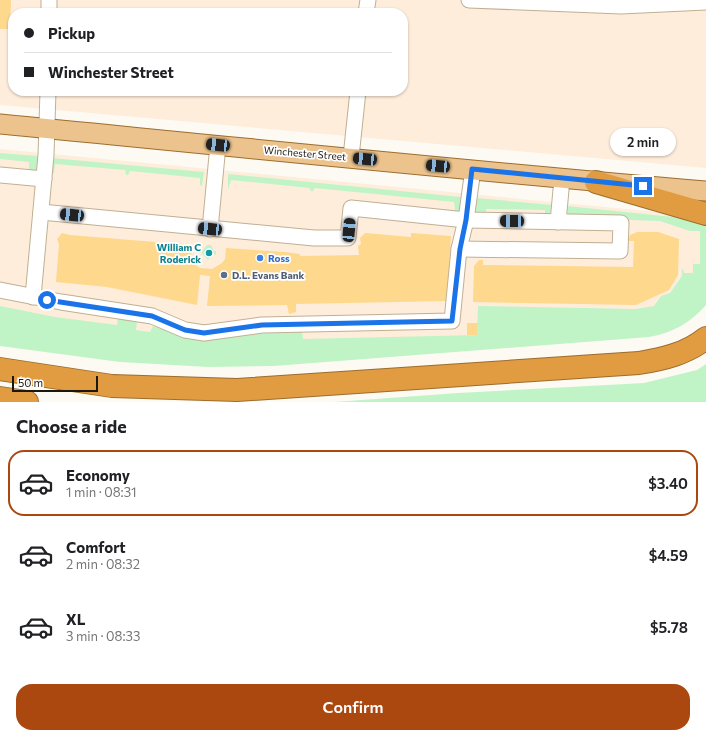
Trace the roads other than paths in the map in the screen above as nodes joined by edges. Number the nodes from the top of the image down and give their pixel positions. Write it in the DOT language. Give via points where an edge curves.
graph roads {
  1 [pos="469,0"];
  2 [pos="706,2"];
  3 [pos="621,3"];
  4 [pos="48,96"];
  5 [pos="357,96"];
  6 [pos="0,124"];
  7 [pos="47,128"];
  8 [pos="218,145"];
  9 [pos="351,157"];
  10 [pos="472,169"];
  11 [pos="0,175"];
  12 [pos="44,179"];
  13 [pos="562,179"];
  14 [pos="596,182"];
  15 [pos="706,191"];
  16 [pos="41,212"];
  17 [pos="706,214"];
  18 [pos="466,220"];
  19 [pos="558,222"];
  20 [pos="210,229"];
  21 [pos="460,249"];
  22 [pos="0,290"];
  23 [pos="33,297"];
  24 [pos="706,338"];
  25 [pos="0,369"];
  26 [pos="0,398"];
  27 [pos="27,402"];
  1 -- 3 [label="lane"];
  2 -- 3 [label="lane"];
  4 -- 7 [label="lane"];
  5 -- 9 [label="lane"];
  6 -- 7 [label="main road, Winchester Street"];
  7 -- 8 [label="main road, Winchester Street"];
  7 -- 12 [label="lane"];
  8 -- 9 [label="main road, Winchester Street"];
  8 -- 20 [label="lane"];
  9 -- 10 [label="main road, Winchester Street"];
  10 -- 13 [label="main road, Winchester Street"];
  10 -- 18 [label="lane"];
  11 -- 12 [label="lane"];
  12 -- 16 [label="lane"];
  13 -- 14 [label="main road, Winchester Street"];
  13 -- 19 [label="lane"];
  14 -- 15 [label="main road, Winchester Street"];
  14 -- 17 [label="highway"];
  16 -- 20 [label="lane"];
  16 -- 23 [label="lane"];
  18 -- 19 [label="lane"];
  18 -- 20 [label="lane" via="351,208 348,238 314,238"];
  18 -- 21 [label="lane"];
  19 -- 21 [label="lane" via="621,223 620,251"];
  21 -- 23 [label="lane" via="452,321 262,325 204,333 185,330 152,316"];
  22 -- 23 [label="lane"];
  24 -- 25 [label="highway" via="696,346 675,355 639,363 237,390 112,386"];
  26 -- 27 [label="highway"];
}
